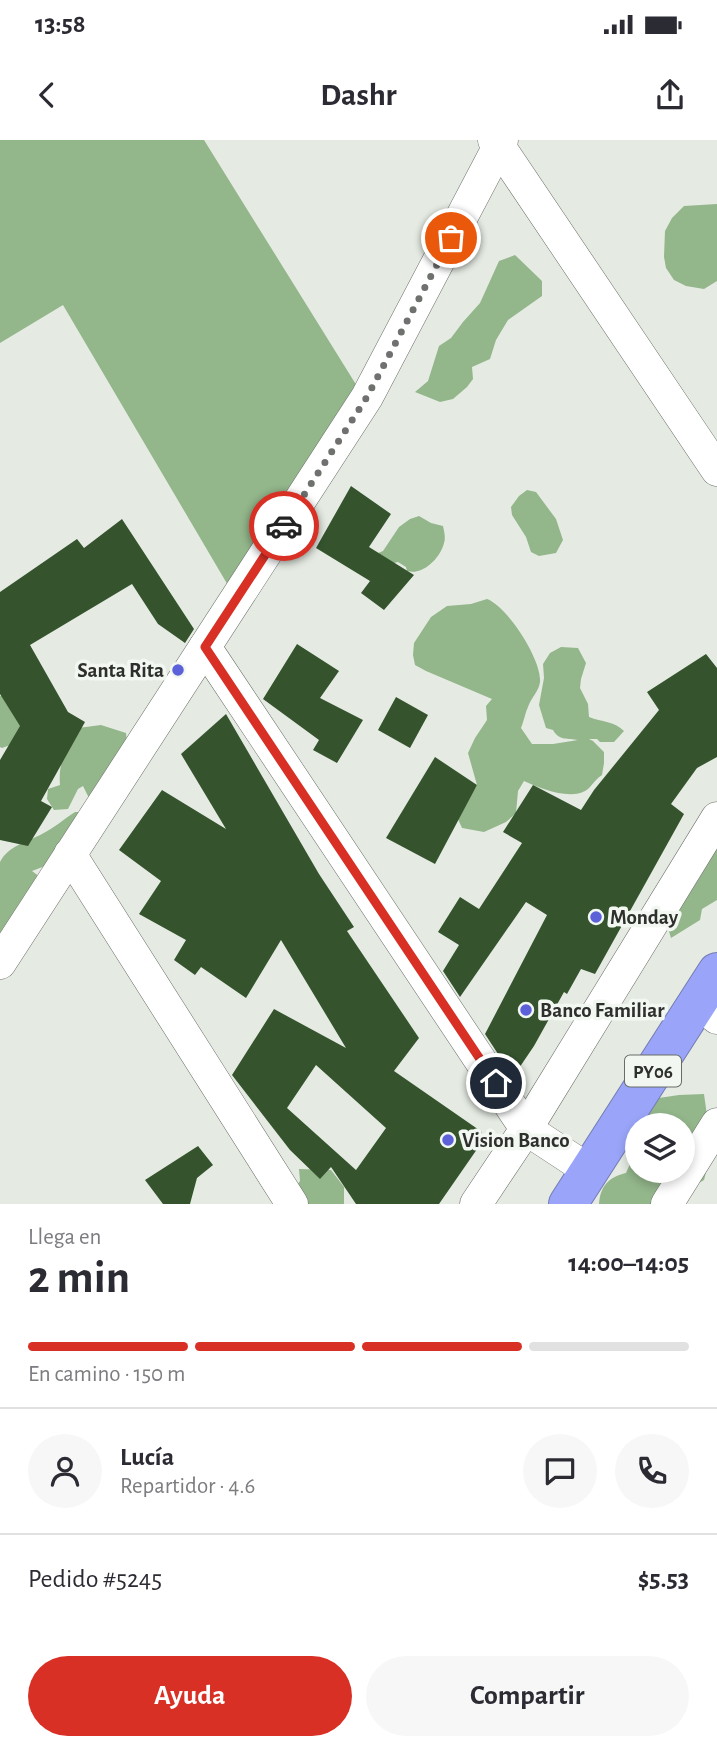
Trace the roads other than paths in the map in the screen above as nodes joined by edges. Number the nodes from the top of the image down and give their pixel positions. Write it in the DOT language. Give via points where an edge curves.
graph roads {
  1 [pos="498,142"];
  2 [pos="717,470"];
  3 [pos="205,647"];
  4 [pos="717,818"];
  5 [pos="70,854"];
  6 [pos="0,964"];
  7 [pos="710,997"];
  8 [pos="717,1124"];
  9 [pos="526,1129"];
  10 [pos="590,1171"];
  11 [pos="292,1204"];
  12 [pos="476,1204"];
  13 [pos="568,1204"];
  14 [pos="667,1204"];
  1 -- 2 [label="street"];
  1 -- 3 [label="street" via="367,397"];
  3 -- 5 [label="street"];
  3 -- 9 [label="street"];
  4 -- 9 [label="street"];
  5 -- 6 [label="street"];
  5 -- 11 [label="street"];
  7 -- 10 [label="highway, PY06"];
  8 -- 14 [label="street"];
  9 -- 10 [label="street"];
  9 -- 12 [label="street"];
  10 -- 13 [label="highway, PY06"];
}
